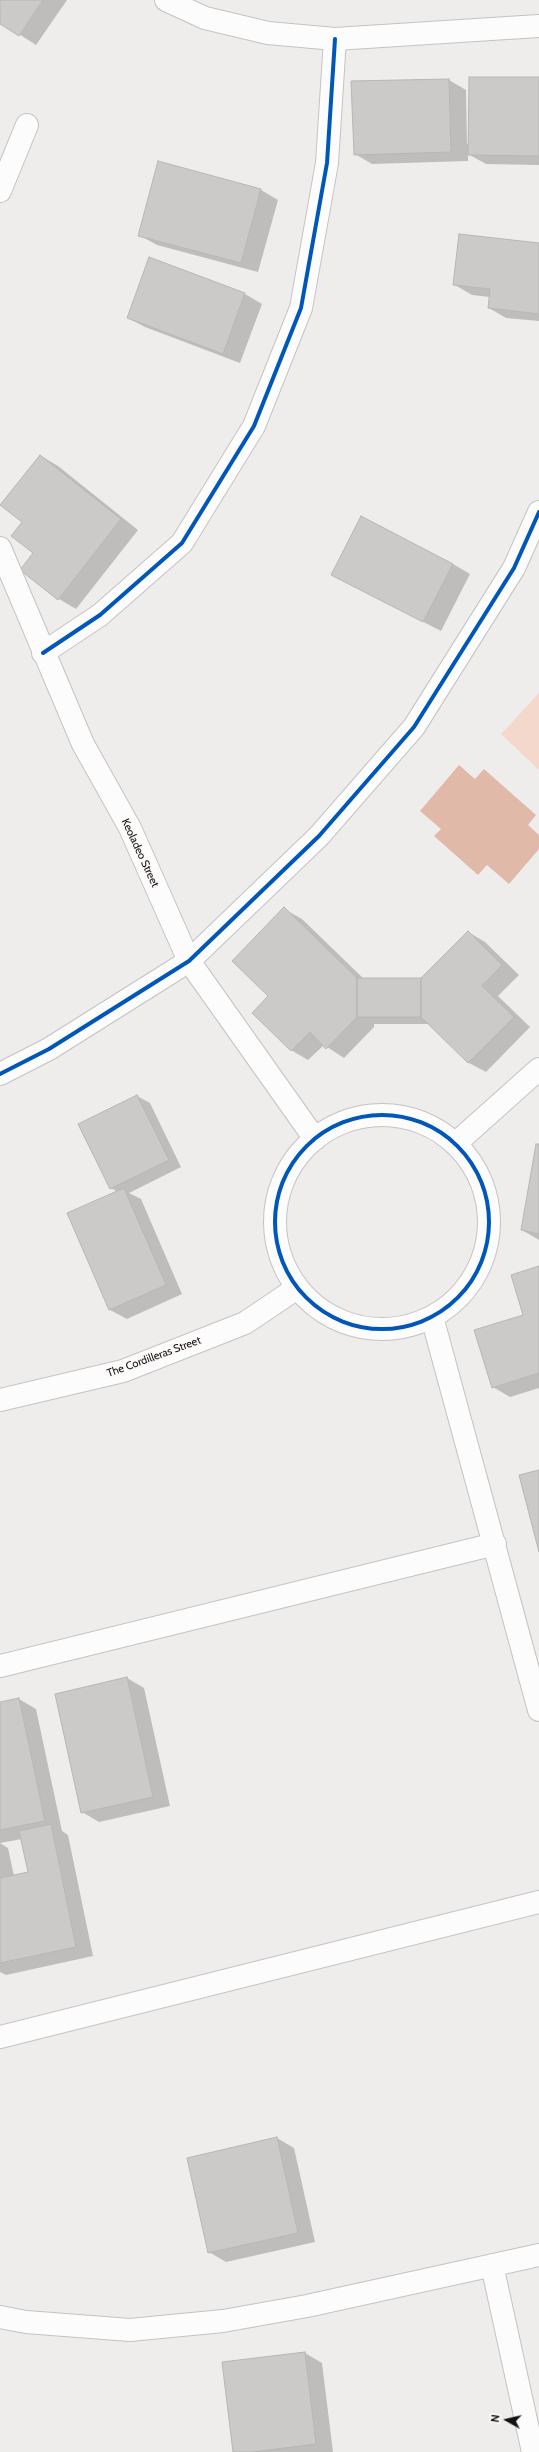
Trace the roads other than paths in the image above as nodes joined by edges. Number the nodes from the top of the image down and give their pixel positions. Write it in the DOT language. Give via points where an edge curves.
graph roads {
  1 [pos="166,0"];
  2 [pos="539,26"];
  3 [pos="335,39"];
  4 [pos="27,125"];
  5 [pos="0,191"];
  6 [pos="539,512"];
  7 [pos="0,548"];
  8 [pos="43,653"];
  9 [pos="189,961"];
  10 [pos="539,1069"];
  11 [pos="0,1074"];
  12 [pos="315,1139"];
  13 [pos="455,1144"];
  14 [pos="297,1288"];
  15 [pos="432,1317"];
  16 [pos="0,1400"];
  17 [pos="495,1544"];
  18 [pos="0,1666"];
  19 [pos="539,1710"];
  20 [pos="539,1902"];
  21 [pos="0,2037"];
  22 [pos="539,2256"];
  23 [pos="492,2265"];
  24 [pos="0,2317"];
  25 [pos="533,2452"];
  1 -- 3 [label="street" via="205,18 268,33"];
  2 -- 3 [label="street"];
  3 -- 8 [label="street" via="327,163 301,308 254,426 182,543 100,615"];
  4 -- 5 [label="street"];
  6 -- 9 [label="street" via="514,568 414,727 319,836"];
  7 -- 8 [label="street, Keoladeo Street"];
  8 -- 9 [label="street, Keoladeo Street" via="83,744 130,828"];
  9 -- 11 [label="street" via="49,1049"];
  9 -- 12 [label="street, Keoladeo Street"];
  10 -- 13 [label="street"];
  12 -- 13 [label="street" via="336,1125 360,1117 386,1115 417,1121"];
  12 -- 14 [label="street" via="292,1165 282,1183 276,1210 276,1238 284,1265"];
  13 -- 15 [label="street" via="476,1170 487,1202 488,1236 478,1269 463,1291"];
  14 -- 15 [label="street" via="315,1306 336,1319 360,1328 384,1330 409,1326"];
  14 -- 16 [label="street, The Cordilleras Street" via="245,1323 123,1371"];
  15 -- 17 [label="street"];
  17 -- 18 [label="street"];
  17 -- 19 [label="street"];
  20 -- 21 [label="street"];
  22 -- 23 [label="street"];
  23 -- 24 [label="street" via="307,2306 222,2321 130,2330 26,2322"];
  23 -- 25 [label="street"];
}
